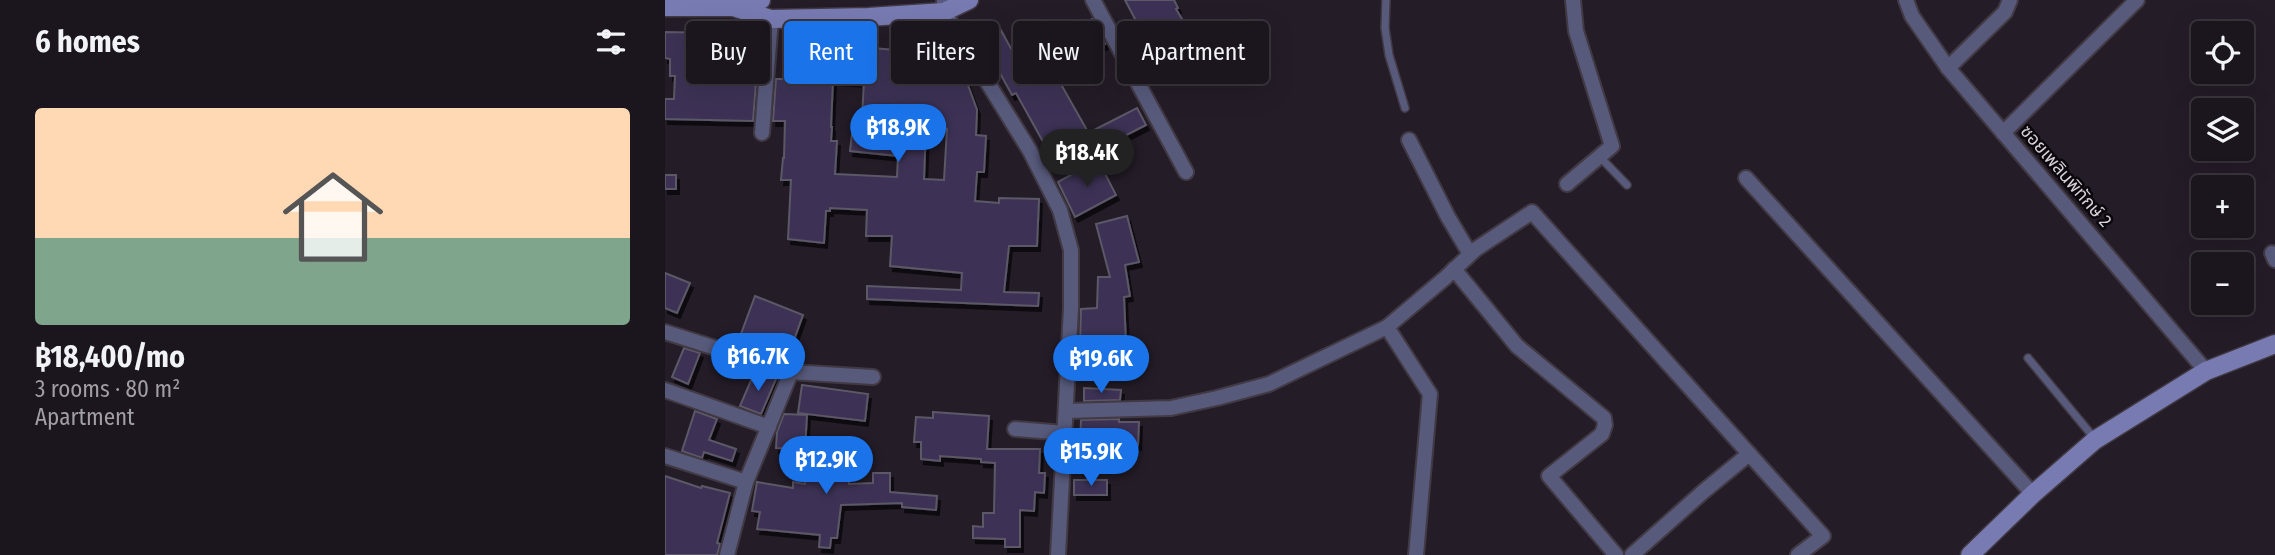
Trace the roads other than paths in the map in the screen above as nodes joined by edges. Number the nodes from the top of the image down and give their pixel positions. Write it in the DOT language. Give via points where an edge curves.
graph roads {
  1 [pos="761,0"];
  2 [pos="969,0"];
  3 [pos="1093,0"];
  4 [pos="1386,0"];
  5 [pos="1573,0"];
  6 [pos="1906,0"];
  7 [pos="2010,0"];
  8 [pos="2137,0"];
  9 [pos="944,6"];
  10 [pos="665,7"];
  11 [pos="733,8"];
  12 [pos="771,19"];
  13 [pos="1948,68"];
  14 [pos="1405,108"];
  15 [pos="2003,133"];
  16 [pos="762,134"];
  17 [pos="1409,140"];
  18 [pos="1600,157"];
  19 [pos="1187,172"];
  20 [pos="1746,178"];
  21 [pos="1567,184"];
  22 [pos="1627,184"];
  23 [pos="1470,254"];
  24 [pos="1454,270"];
  25 [pos="1387,327"];
  26 [pos="665,332"];
  27 [pos="2275,344"];
  28 [pos="2028,358"];
  29 [pos="2206,371"];
  30 [pos="791,372"];
  31 [pos="873,377"];
  32 [pos="665,390"];
  33 [pos="1066,411"];
  34 [pos="769,427"];
  35 [pos="1016,429"];
  36 [pos="1065,433"];
  37 [pos="2095,440"];
  38 [pos="1749,454"];
  39 [pos="665,456"];
  40 [pos="746,482"];
  41 [pos="2033,494"];
  42 [pos="727,555"];
  43 [pos="1058,555"];
  44 [pos="1416,555"];
  45 [pos="1616,555"];
  46 [pos="1632,555"];
  47 [pos="1798,555"];
  48 [pos="1969,555"];
  1 -- 11 [label="main road"];
  2 -- 9 [label="main road"];
  3 -- 19 [label="street"];
  4 -- 14 [label="lane" via="1389,55"];
  5 -- 18 [label="street" via="1576,31 1612,146"];
  6 -- 13 [label="street, ซอยเพลินพิทักษ์ 2"];
  7 -- 13 [label="street" via="2005,12"];
  8 -- 15 [label="street"];
  9 -- 12 [label="main road" via="869,18"];
  9 -- 33 [label="street" via="1060,210 1071,250"];
  10 -- 11 [label="main road"];
  11 -- 12 [label="main road"];
  12 -- 16 [label="street"];
  13 -- 15 [label="street, ซอยเพลินพิทักษ์ 2"];
  15 -- 29 [label="street, ซอยเพลินพิทักษ์ 2"];
  17 -- 23 [label="street"];
  18 -- 21 [label="street"];
  18 -- 22 [label="lane"];
  20 -- 41 [label="street"];
  23 -- 24 [label="street"];
  23 -- 38 [label="street" via="1532,212"];
  24 -- 25 [label="street"];
  24 -- 45 [label="street" via="1517,346 1604,418 1602,434 1549,476"];
  25 -- 33 [label="street" via="1269,384 1217,398 1171,408"];
  25 -- 44 [label="street" via="1430,394"];
  26 -- 30 [label="street"];
  27 -- 29 [label="main road"];
  28 -- 37 [label="lane"];
  29 -- 37 [label="main road"];
  30 -- 31 [label="street"];
  30 -- 34 [label="street"];
  32 -- 34 [label="street"];
  33 -- 36 [label="street"];
  34 -- 40 [label="street"];
  35 -- 36 [label="street"];
  36 -- 43 [label="street"];
  37 -- 41 [label="main road"];
  38 -- 46 [label="street"];
  38 -- 47 [label="street" via="1823,536"];
  39 -- 40 [label="street"];
  40 -- 42 [label="street"];
  41 -- 48 [label="main road"];
}
